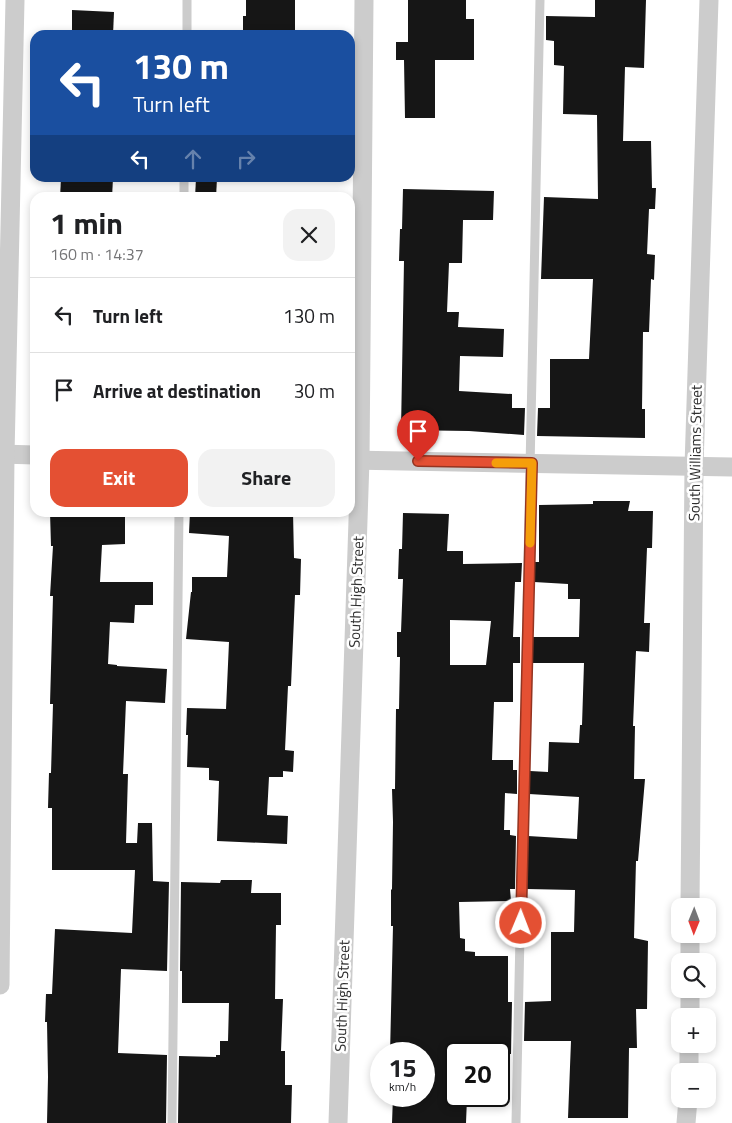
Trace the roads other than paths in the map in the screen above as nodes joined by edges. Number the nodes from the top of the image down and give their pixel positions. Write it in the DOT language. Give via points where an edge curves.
graph roads {
  1 [pos="16,0"];
  2 [pos="187,0"];
  3 [pos="364,0"];
  4 [pos="540,0"];
  5 [pos="709,0"];
  6 [pos="187,30"];
  7 [pos="3,455"];
  8 [pos="30,455"];
  9 [pos="355,460"];
  10 [pos="532,463"];
  11 [pos="694,466"];
  12 [pos="732,467"];
  13 [pos="179,517"];
  14 [pos="354,517"];
  15 [pos="690,898"];
  16 [pos="0,985"];
  17 [pos="687,1108"];
  18 [pos="172,1123"];
  19 [pos="338,1123"];
  20 [pos="516,1123"];
  21 [pos="686,1123"];
  1 -- 7 [label="street"];
  2 -- 6 [label="lane"];
  3 -- 9 [label="street, South High Street"];
  4 -- 10 [label="lane"];
  5 -- 11 [label="street, South Williams Street"];
  7 -- 8 [label="street"];
  7 -- 16 [label="street"];
  9 -- 10 [label="street"];
  10 -- 11 [label="street"];
  10 -- 20 [label="lane"];
  11 -- 12 [label="street"];
  11 -- 15 [label="street, South Williams Street"];
  13 -- 18 [label="lane"];
  14 -- 19 [label="street, South High Street"];
  17 -- 21 [label="street"];
}
